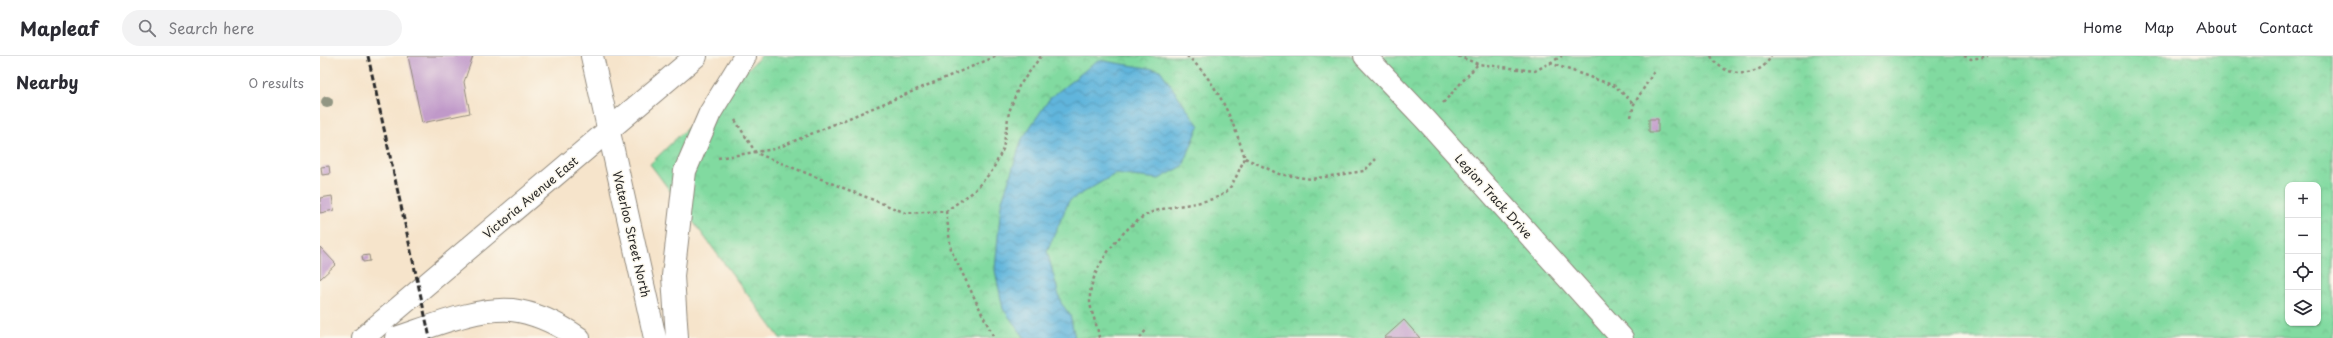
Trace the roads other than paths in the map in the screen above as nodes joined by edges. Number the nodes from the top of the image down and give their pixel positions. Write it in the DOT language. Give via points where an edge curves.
graph roads {
  1 [pos="592,56"];
  2 [pos="696,56"];
  3 [pos="745,56"];
  4 [pos="1365,56"];
  5 [pos="609,130"];
  6 [pos="363,338"];
  7 [pos="396,338"];
  8 [pos="579,338"];
  9 [pos="655,338"];
  10 [pos="677,338"];
  11 [pos="1622,338"];
  1 -- 5 [label="street, Waterloo Street North"];
  2 -- 5 [label="street, Victoria Avenue East"];
  3 -- 10 [label="street" via="710,113 685,171 674,276"];
  4 -- 11 [label="street, Legion Track Drive"];
  5 -- 6 [label="street, Victoria Avenue East"];
  5 -- 9 [label="street, Waterloo Street North"];
  7 -- 8 [label="street" via="476,313 512,310 539,317"];
}
